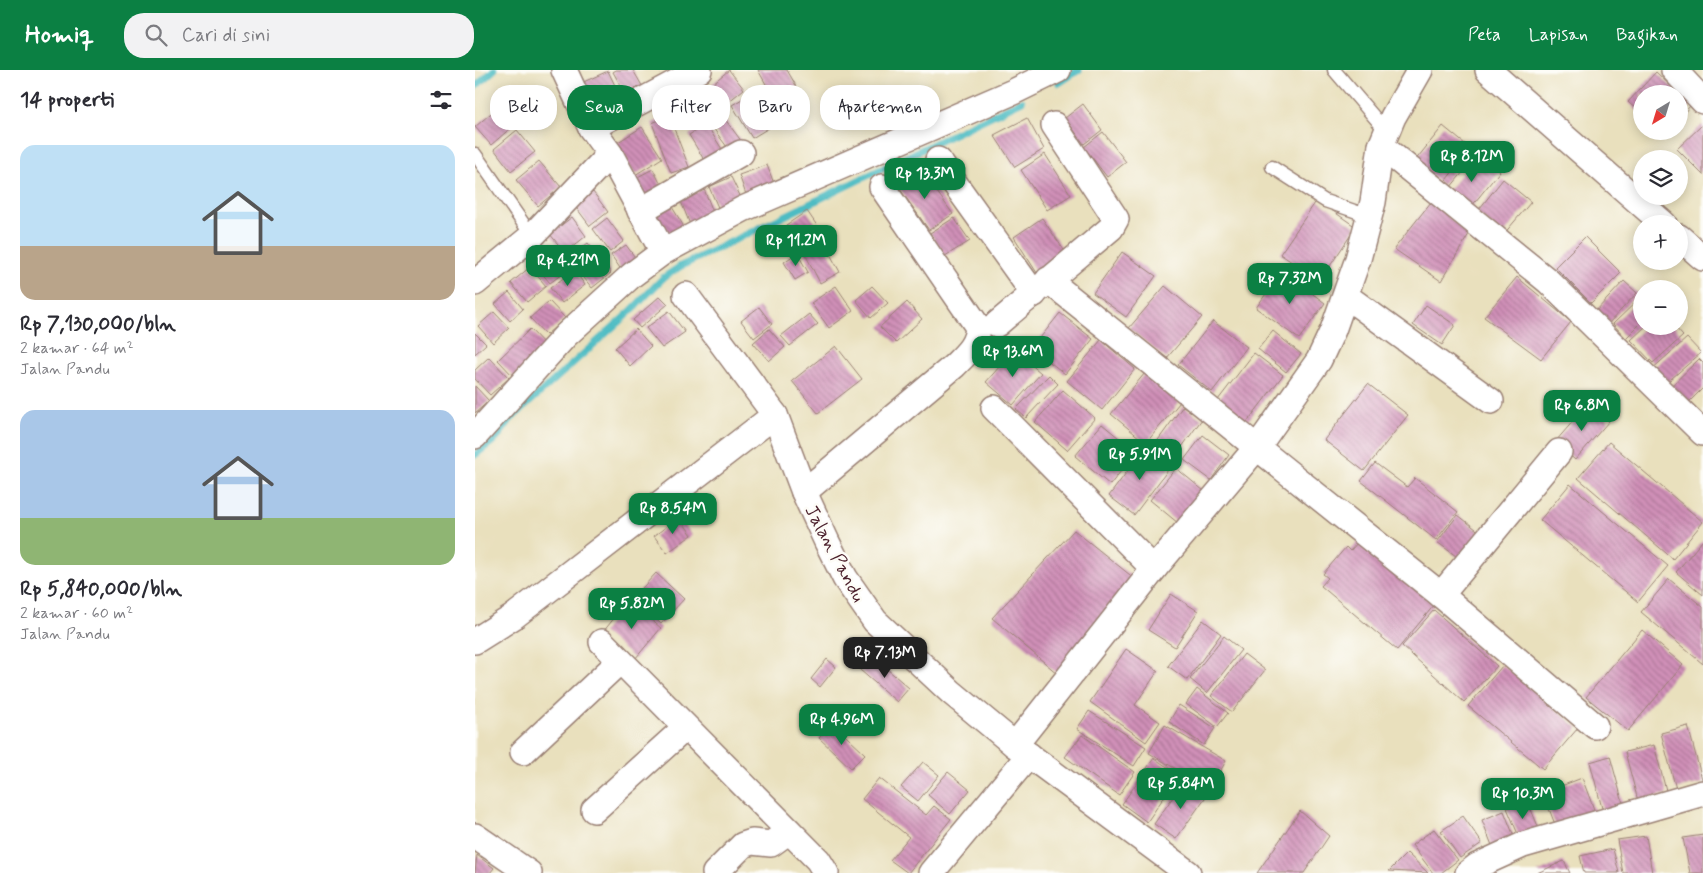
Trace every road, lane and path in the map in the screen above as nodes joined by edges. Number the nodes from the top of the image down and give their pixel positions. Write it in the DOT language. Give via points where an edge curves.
graph roads {
  1 [pos="564,70"];
  2 [pos="699,70"];
  3 [pos="1058,70"];
  4 [pos="1334,70"];
  5 [pos="1420,70"];
  6 [pos="1488,70"];
  7 [pos="1674,70"];
  8 [pos="571,85"];
  9 [pos="642,101"];
  10 [pos="1703,101"];
  11 [pos="1055,125"];
  12 [pos="592,130"];
  13 [pos="1384,139"];
  14 [pos="741,153"];
  15 [pos="475,154"];
  16 [pos="610,154"];
  17 [pos="938,160"];
  18 [pos="1272,167"];
  19 [pos="882,187"];
  20 [pos="640,212"];
  21 [pos="1654,215"];
  22 [pos="1369,216"];
  23 [pos="532,236"];
  24 [pos="1688,245"];
  25 [pos="663,252"];
  26 [pos="1703,258"];
  27 [pos="475,283"];
  28 [pos="1041,287"];
  29 [pos="686,295"];
  30 [pos="1346,296"];
  31 [pos="997,324"];
  32 [pos="1491,401"];
  33 [pos="994,408"];
  34 [pos="775,415"];
  35 [pos="1703,433"];
  36 [pos="475,436"];
  37 [pos="1258,446"];
  38 [pos="1559,452"];
  39 [pos="803,492"];
  40 [pos="1154,569"];
  41 [pos="1441,595"];
  42 [pos="475,641"];
  43 [pos="602,642"];
  44 [pos="621,661"];
  45 [pos="1595,726"];
  46 [pos="685,728"];
  47 [pos="1022,750"];
  48 [pos="523,752"];
  49 [pos="1703,793"];
  50 [pos="594,810"];
  51 [pos="789,831"];
  52 [pos="475,836"];
  53 [pos="529,873"];
  54 [pos="715,873"];
  55 [pos="826,873"];
  56 [pos="931,873"];
  57 [pos="1188,873"];
  58 [pos="1468,873"];
  1 -- 8 [label="street"];
  2 -- 9 [label="street"];
  3 -- 25 [label="street" via="743,209"];
  4 -- 13 [label="lane"];
  5 -- 13 [label="street"];
  6 -- 21 [label="street"];
  7 -- 10 [label="street"];
  11 -- 28 [label="street" via="1116,219 1111,228"];
  12 -- 16 [label="street"];
  13 -- 22 [label="street"];
  13 -- 35 [label="street" via="1549,281"];
  14 -- 20 [label="street"];
  15 -- 23 [label="lane"];
  16 -- 20 [label="street"];
  16 -- 23 [label="street"];
  17 -- 28 [label="street"];
  18 -- 22 [label="lane" via="1325,201"];
  19 -- 39 [label="street" via="979,327 978,338 954,366"];
  20 -- 25 [label="street"];
  22 -- 30 [label="street"];
  23 -- 27 [label="street"];
  24 -- 26 [label="street"];
  25 -- 36 [label="street" via="631,275 566,336"];
  28 -- 31 [label="street"];
  28 -- 37 [label="street"];
  29 -- 34 [label="street, Jalan Pandu"];
  30 -- 32 [label="street"];
  30 -- 37 [label="street" via="1319,360"];
  33 -- 40 [label="street"];
  34 -- 39 [label="street, Jalan Pandu"];
  34 -- 42 [label="street" via="513,617"];
  37 -- 40 [label="street"];
  37 -- 41 [label="street"];
  38 -- 41 [label="street"];
  39 -- 47 [label="street, Jalan Pandu" via="845,578 875,621 951,692"];
  40 -- 47 [label="street"];
  41 -- 45 [label="street"];
  43 -- 44 [label="street"];
  44 -- 46 [label="street"];
  44 -- 48 [label="street"];
  46 -- 50 [label="street"];
  46 -- 51 [label="street"];
  47 -- 56 [label="street"];
  47 -- 57 [label="street, Jalan Pandu"];
  49 -- 58 [label="street" via="1523,844"];
  51 -- 54 [label="street" via="771,844 751,842 743,845"];
  51 -- 55 [label="street" via="818,860"];
  52 -- 53 [label="street"];
}
